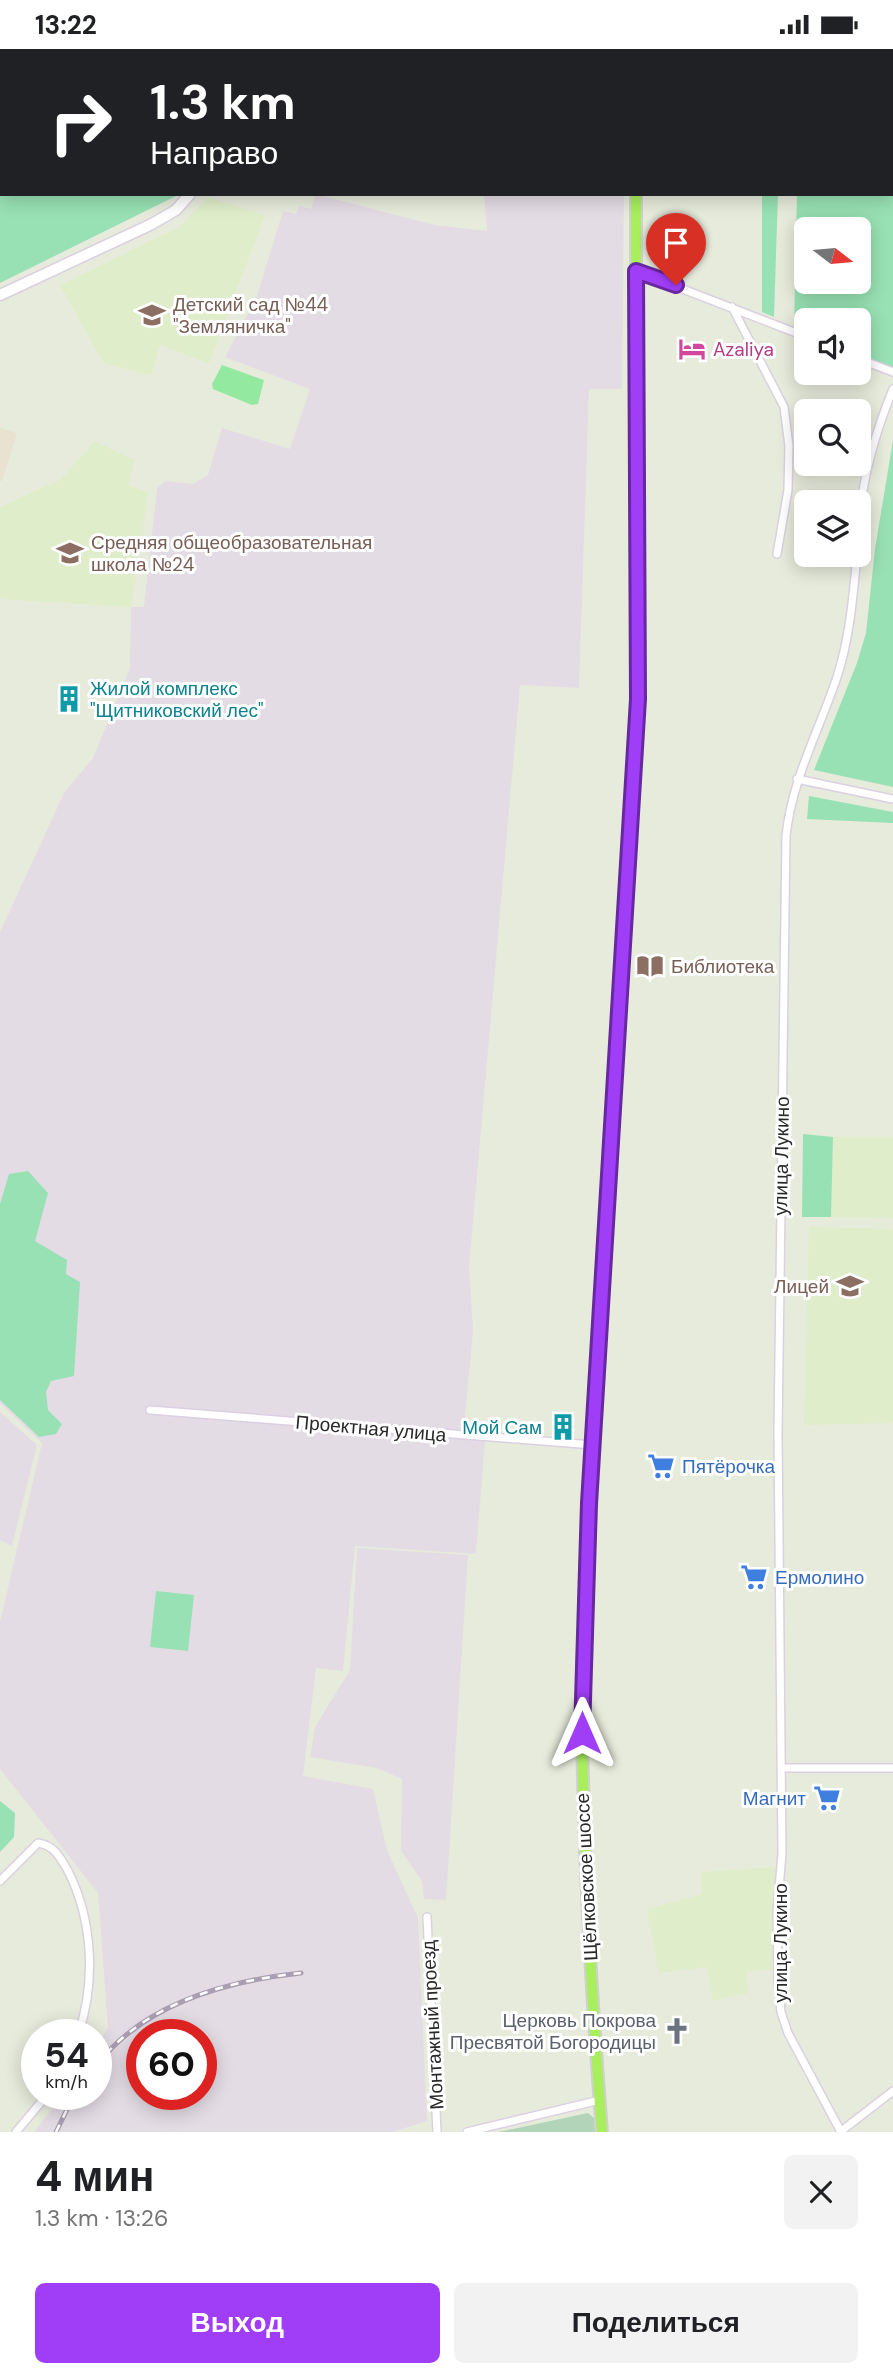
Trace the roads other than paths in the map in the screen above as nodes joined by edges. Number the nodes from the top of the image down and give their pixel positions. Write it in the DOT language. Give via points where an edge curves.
graph roads {
  1 [pos="188,196"];
  2 [pos="636,196"];
  3 [pos="636,271"];
  4 [pos="0,295"];
  5 [pos="732,307"];
  6 [pos="794,332"];
  7 [pos="871,364"];
  8 [pos="893,372"];
  9 [pos="893,389"];
  10 [pos="863,490"];
  11 [pos="778,554"];
  12 [pos="856,567"];
  13 [pos="797,779"];
  14 [pos="893,799"];
  15 [pos="150,1410"];
  16 [pos="593,1445"];
  17 [pos="781,1768"];
  18 [pos="893,1768"];
  19 [pos="0,1881"];
  20 [pos="427,1917"];
  21 [pos="81,2019"];
  22 [pos="893,2091"];
  23 [pos="600,2100"];
  24 [pos="34,2110"];
  25 [pos="16,2132"];
  26 [pos="437,2132"];
  27 [pos="467,2132"];
  28 [pos="602,2132"];
  29 [pos="841,2132"];
  1 -- 4 [label="main road" via="176,210 152,224"];
  2 -- 3 [label="main road, Щёлковское шоссе"];
  3 -- 5 [label="street"];
  3 -- 16 [label="main road, Щёлковское шоссе" via="638,699"];
  5 -- 6 [label="street"];
  5 -- 11 [label="street" via="784,407 788,490"];
  7 -- 8 [label="street"];
  9 -- 10 [label="street" via="876,431"];
  12 -- 13 [label="street, улица Лукино" via="848,639"];
  13 -- 14 [label="street"];
  13 -- 17 [label="street, улица Лукино" via="788,820 786,862 778,1432"];
  15 -- 16 [label="street, Проектная улица"];
  16 -- 23 [label="main road, Щёлковское шоссе" via="582,1733 588,1927"];
  17 -- 18 [label="street"];
  17 -- 29 [label="street, улица Лукино" via="780,2012"];
  19 -- 21 [label="street" via="38,1843 56,1851 74,1884 85,1922 89,1983"];
  20 -- 26 [label="street, Монтажный проезд"];
  22 -- 29 [label="street, улица Лукино"];
  23 -- 27 [label="street"];
  23 -- 28 [label="main road, Щёлковское шоссе"];
  24 -- 25 [label="street"];
}
